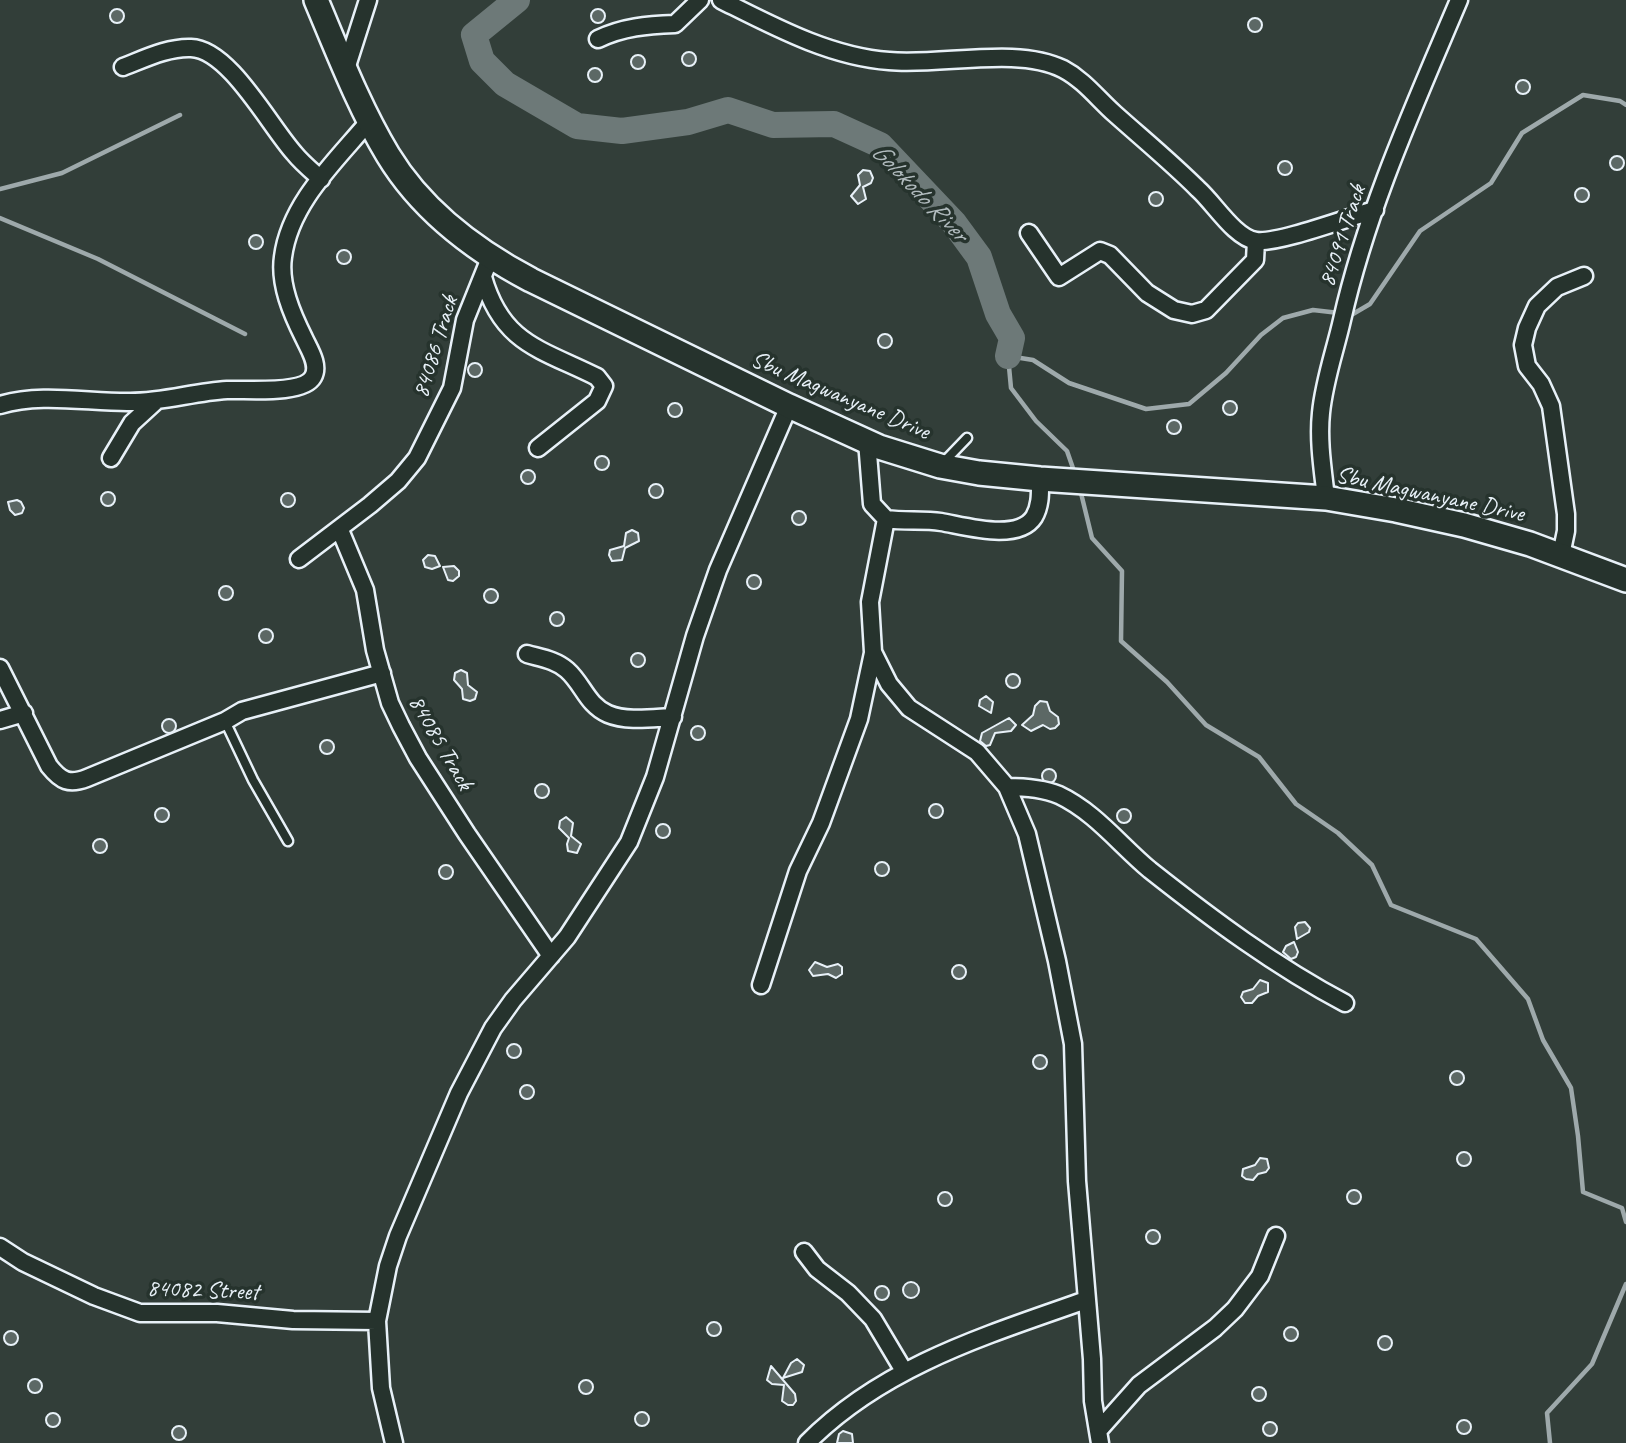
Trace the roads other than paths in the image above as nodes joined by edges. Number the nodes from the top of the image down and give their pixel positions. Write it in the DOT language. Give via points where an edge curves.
graph roads {
  1 [pos="316,0"];
  2 [pos="368,0"];
  3 [pos="700,0"];
  4 [pos="720,0"];
  5 [pos="1459,0"];
  6 [pos="598,39"];
  7 [pos="124,66"];
  8 [pos="346,69"];
  9 [pos="370,120"];
  10 [pos="321,179"];
  11 [pos="1374,210"];
  12 [pos="1029,233"];
  13 [pos="1256,241"];
  14 [pos="486,267"];
  15 [pos="1584,276"];
  16 [pos="158,400"];
  17 [pos="0,405"];
  18 [pos="789,406"];
  19 [pos="967,438"];
  20 [pos="867,441"];
  21 [pos="538,448"];
  22 [pos="111,458"];
  23 [pos="940,466"];
  24 [pos="1046,480"];
  25 [pos="1326,498"];
  26 [pos="886,519"];
  27 [pos="341,530"];
  28 [pos="1561,555"];
  29 [pos="299,559"];
  30 [pos="1626,580"];
  31 [pos="873,652"];
  32 [pos="527,654"];
  33 [pos="0,668"];
  34 [pos="382,673"];
  35 [pos="24,713"];
  36 [pos="673,717"];
  37 [pos="0,720"];
  38 [pos="225,721"];
  39 [pos="1007,787"];
  40 [pos="288,841"];
  41 [pos="551,956"];
  42 [pos="761,985"];
  43 [pos="1345,1003"];
  44 [pos="1276,1237"];
  45 [pos="0,1247"];
  46 [pos="804,1252"];
  47 [pos="1086,1300"];
  48 [pos="377,1321"];
  49 [pos="904,1371"];
  50 [pos="1099,1437"];
  51 [pos="394,1443"];
  52 [pos="807,1443"];
  1 -- 8 [label="main road, Sbu Magwanyane Drive"];
  2 -- 8 [label="street"];
  3 -- 6 [label="street" via="675,24 645,25"];
  4 -- 13 [label="street" via="778,28 863,58 915,63 1018,58 1062,69 1196,186 1233,228"];
  5 -- 11 [label="street, 84091 Track"];
  7 -- 10 [label="street" via="179,48 209,51"];
  8 -- 9 [label="main road, Sbu Magwanyane Drive"];
  9 -- 10 [label="street"];
  9 -- 14 [label="main road, Sbu Magwanyane Drive" via="388,155 423,200"];
  10 -- 16 [label="street" via="299,211 282,258 286,293 314,360 313,379 294,387 209,391"];
  11 -- 13 [label="street" via="1278,239"];
  11 -- 25 [label="street, 84091 Track" via="1326,381 1321,417"];
  12 -- 13 [label="street" via="1059,277 1100,251 1110,255 1147,293 1174,310 1192,314 1206,310 1255,260"];
  14 -- 18 [label="main road, Sbu Magwanyane Drive" via="531,280"];
  14 -- 21 [label="street" via="497,312 512,332 597,377 604,386 597,401"];
  14 -- 27 [label="street, 84086 Track" via="465,320 452,388 422,450 398,481"];
  15 -- 28 [label="street" via="1557,287 1537,306 1523,345 1527,366 1551,406 1566,514"];
  16 -- 17 [label="street" via="40,399"];
  16 -- 22 [label="street" via="132,423"];
  18 -- 20 [label="main road, Sbu Magwanyane Drive"];
  18 -- 36 [label="street" via="718,570"];
  19 -- 23 [label="lane"];
  20 -- 23 [label="main road, Sbu Magwanyane Drive"];
  20 -- 26 [label="street" via="870,496"];
  23 -- 24 [label="main road, Sbu Magwanyane Drive"];
  24 -- 25 [label="main road, Sbu Magwanyane Drive"];
  24 -- 26 [label="street" via="1034,518 1016,529"];
  25 -- 28 [label="main road, Sbu Magwanyane Drive" via="1464,525"];
  26 -- 31 [label="street" via="870,602"];
  27 -- 29 [label="street, 84086 Track"];
  27 -- 34 [label="street, 84085 Track" via="365,590"];
  28 -- 30 [label="main road, Sbu Magwanyane Drive"];
  31 -- 39 [label="street" via="889,684 909,708 977,752"];
  31 -- 42 [label="street" via="859,719 821,824 798,871"];
  32 -- 36 [label="street" via="562,667 591,702 609,715"];
  33 -- 35 [label="street"];
  34 -- 38 [label="street" via="261,705"];
  34 -- 41 [label="street, 84085 Track" via="390,703 418,758"];
  35 -- 37 [label="street"];
  35 -- 38 [label="street" via="49,766 66,782 87,778"];
  36 -- 41 [label="street" via="629,842"];
  38 -- 40 [label="lane"];
  39 -- 43 [label="street" via="1032,787 1072,803 1226,928 1286,970"];
  39 -- 47 [label="street" via="1027,835 1070,1022"];
  41 -- 48 [label="street" via="493,1028 459,1093 398,1236"];
  44 -- 50 [label="street" via="1260,1276 1235,1309 1139,1385"];
  45 -- 48 [label="street, 84082 Street" via="23,1262 140,1313"];
  46 -- 49 [label="street" via="873,1319"];
  47 -- 49 [label="street"];
  47 -- 50 [label="street"];
  48 -- 51 [label="street" via="381,1388"];
  49 -- 52 [label="street" via="849,1407"];
}
